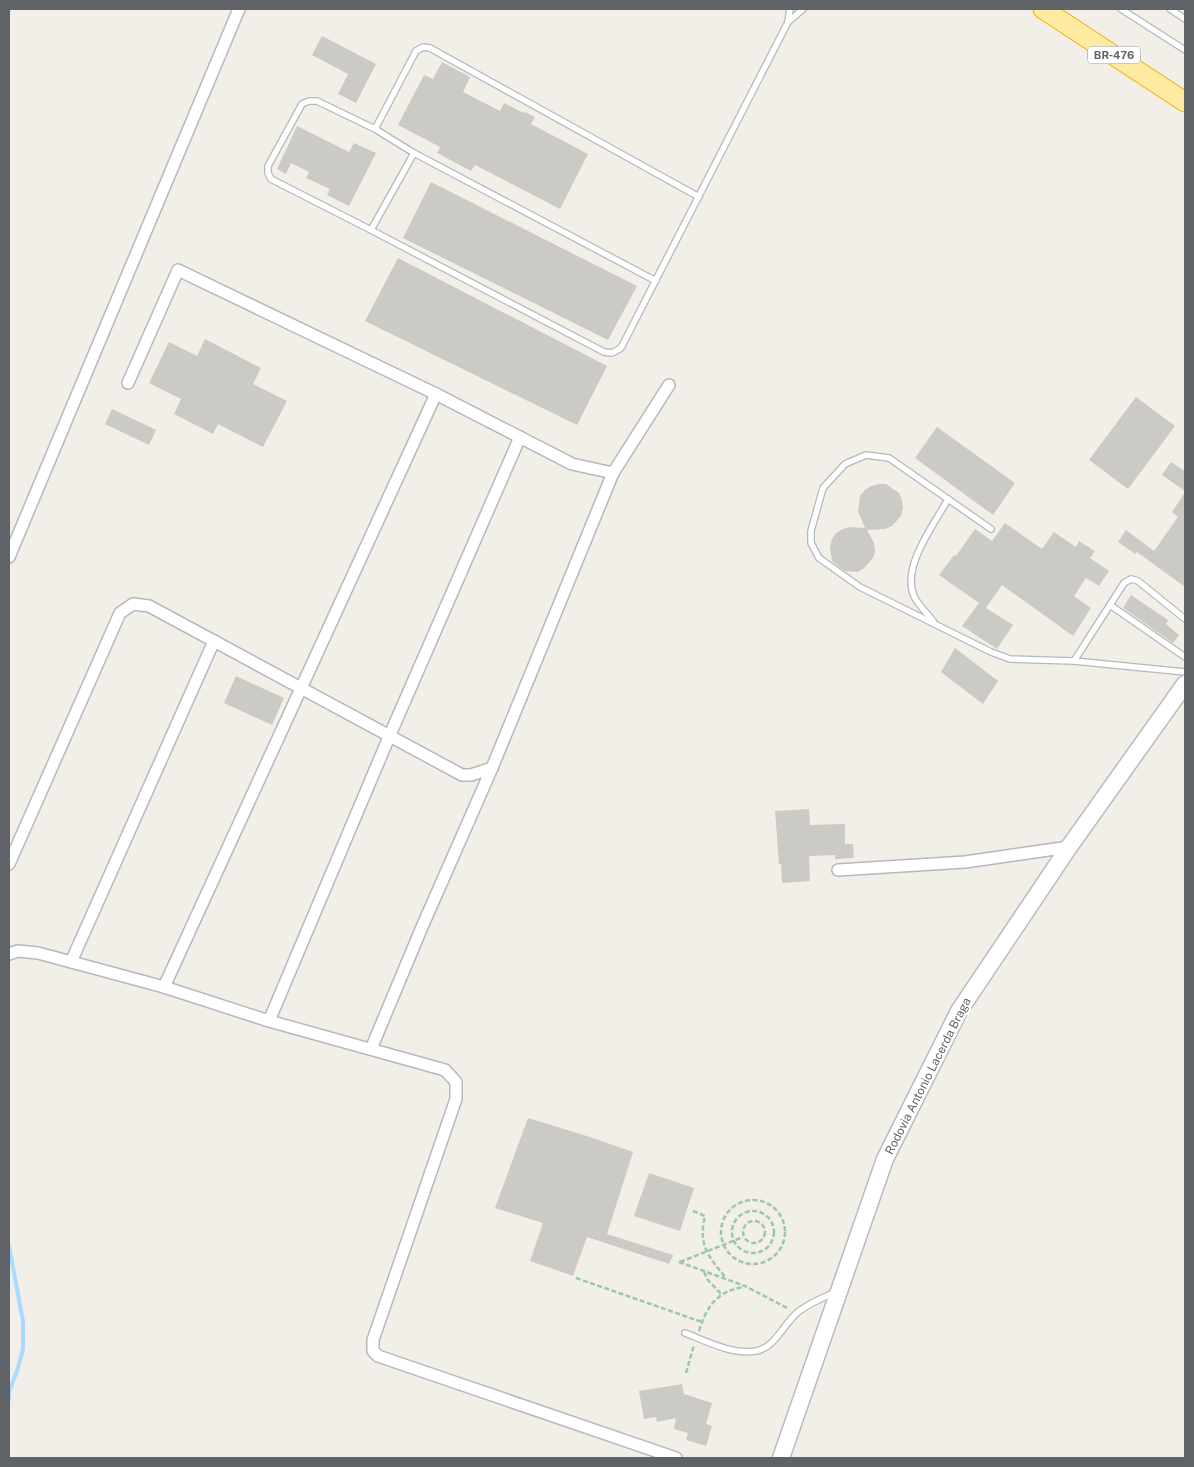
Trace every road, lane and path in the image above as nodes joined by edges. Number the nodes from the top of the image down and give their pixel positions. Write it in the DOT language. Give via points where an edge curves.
graph roads {
  1 [pos="240,9"];
  2 [pos="790,9"];
  3 [pos="803,9"];
  4 [pos="1043,9"];
  5 [pos="1121,9"];
  6 [pos="1170,9"];
  7 [pos="1185,18"];
  8 [pos="788,22"];
  9 [pos="1185,50"];
  10 [pos="1185,102"];
  11 [pos="375,129"];
  12 [pos="414,153"];
  13 [pos="699,197"];
  14 [pos="371,230"];
  15 [pos="656,281"];
  16 [pos="128,383"];
  17 [pos="669,385"];
  18 [pos="436,394"];
  19 [pos="520,437"];
  20 [pos="613,473"];
  21 [pos="948,500"];
  22 [pos="991,529"];
  23 [pos="9,557"];
  24 [pos="1110,605"];
  25 [pos="1185,619"];
  26 [pos="934,622"];
  27 [pos="214,641"];
  28 [pos="1185,657"];
  29 [pos="1074,661"];
  30 [pos="1185,672"];
  31 [pos="1185,684"];
  32 [pos="300,687"];
  33 [pos="389,737"];
  34 [pos="492,768"];
  35 [pos="1069,847"];
  36 [pos="9,864"];
  37 [pos="838,870"];
  38 [pos="9,954"];
  39 [pos="71,962"];
  40 [pos="164,987"];
  41 [pos="269,1021"];
  42 [pos="371,1049"];
  43 [pos="693,1211"];
  44 [pos="744,1237"];
  45 [pos="734,1240"];
  46 [pos="723,1245"];
  47 [pos="706,1252"];
  48 [pos="704,1272"];
  49 [pos="576,1278"];
  50 [pos="727,1280"];
  51 [pos="745,1286"];
  52 [pos="840,1291"];
  53 [pos="722,1295"];
  54 [pos="797,1313"];
  55 [pos="702,1322"];
  56 [pos="685,1333"];
  57 [pos="696,1338"];
  58 [pos="686,1373"];
  59 [pos="676,1458"];
  60 [pos="780,1458"];
  1 -- 23 [label="street"];
  2 -- 8 [label="lane"];
  3 -- 8 [label="lane"];
  4 -- 10 [label="highway, BR-476"];
  5 -- 9 [label="lane"];
  6 -- 7 [label="lane"];
  8 -- 13 [label="lane"];
  11 -- 12 [label="lane"];
  11 -- 13 [label="lane" via="416,51 430,48"];
  11 -- 14 [label="lane" via="309,100 302,104 268,166 271,179"];
  12 -- 14 [label="lane"];
  12 -- 15 [label="lane"];
  13 -- 15 [label="lane"];
  14 -- 15 [label="lane" via="604,352 612,353 621,348"];
  16 -- 18 [label="street" via="178,270"];
  17 -- 20 [label="street"];
  18 -- 19 [label="street"];
  18 -- 32 [label="street"];
  19 -- 20 [label="street" via="572,464"];
  19 -- 33 [label="street"];
  20 -- 34 [label="street"];
  21 -- 22 [label="lane"];
  21 -- 26 [label="lane" via="913,562 910,578 914,596"];
  21 -- 26 [label="lane" via="889,458 866,455 845,464 823,488 811,531 811,544 819,558 860,586"];
  24 -- 25 [label="lane" via="1131,579 1138,581"];
  24 -- 28 [label="lane"];
  24 -- 29 [label="lane"];
  26 -- 29 [label="lane" via="1010,659"];
  27 -- 32 [label="street"];
  27 -- 36 [label="street" via="150,606 133,604 120,613"];
  27 -- 39 [label="street"];
  29 -- 30 [label="lane"];
  31 -- 35 [label="main road, Rodovia Antonio Lacerda Braga"];
  32 -- 33 [label="street"];
  32 -- 40 [label="street"];
  33 -- 34 [label="street" via="462,775"];
  33 -- 41 [label="street"];
  34 -- 42 [label="street"];
  35 -- 37 [label="street" via="964,862"];
  35 -- 52 [label="main road, Rodovia Antonio Lacerda Braga" via="959,1011 885,1159"];
  38 -- 39 [label="street" via="18,951 38,953"];
  39 -- 40 [label="street"];
  40 -- 41 [label="street"];
  41 -- 42 [label="street"];
  42 -- 59 [label="street" via="445,1070 456,1082 456,1099 373,1340 373,1351 378,1356"];
  43 -- 47 [label="path" via="705,1216 702,1234"];
  44 -- 44 [label="path" via="744,1226 750,1221 757,1221 763,1226 764,1236 759,1242 749,1242"];
  44 -- 45 [label="path"];
  45 -- 45 [label="path" via="733,1228 739,1216 745,1213 758,1211 773,1223 774,1238 765,1249 751,1253 744,1251"];
  45 -- 46 [label="path"];
  46 -- 46 [label="path" via="722,1223 727,1213 745,1200 756,1199 776,1208 786,1228 784,1243 776,1256 757,1265 737,1260"];
  46 -- 47 [label="path"];
  47 -- 48 [label="path" via="679,1262"];
  47 -- 50 [label="path"];
  48 -- 50 [label="path"];
  48 -- 53 [label="path"];
  49 -- 55 [label="path"];
  50 -- 51 [label="path"];
  51 -- 53 [label="path"];
  51 -- 54 [label="path"];
  52 -- 54 [label="lane" via="816,1300"];
  52 -- 60 [label="main road, Rodovia Antonio Lacerda Braga"];
  53 -- 55 [label="path" via="713,1302"];
  54 -- 57 [label="lane" via="769,1345 757,1351 736,1350"];
  55 -- 57 [label="path"];
  56 -- 57 [label="lane"];
  57 -- 58 [label="path"];
}
